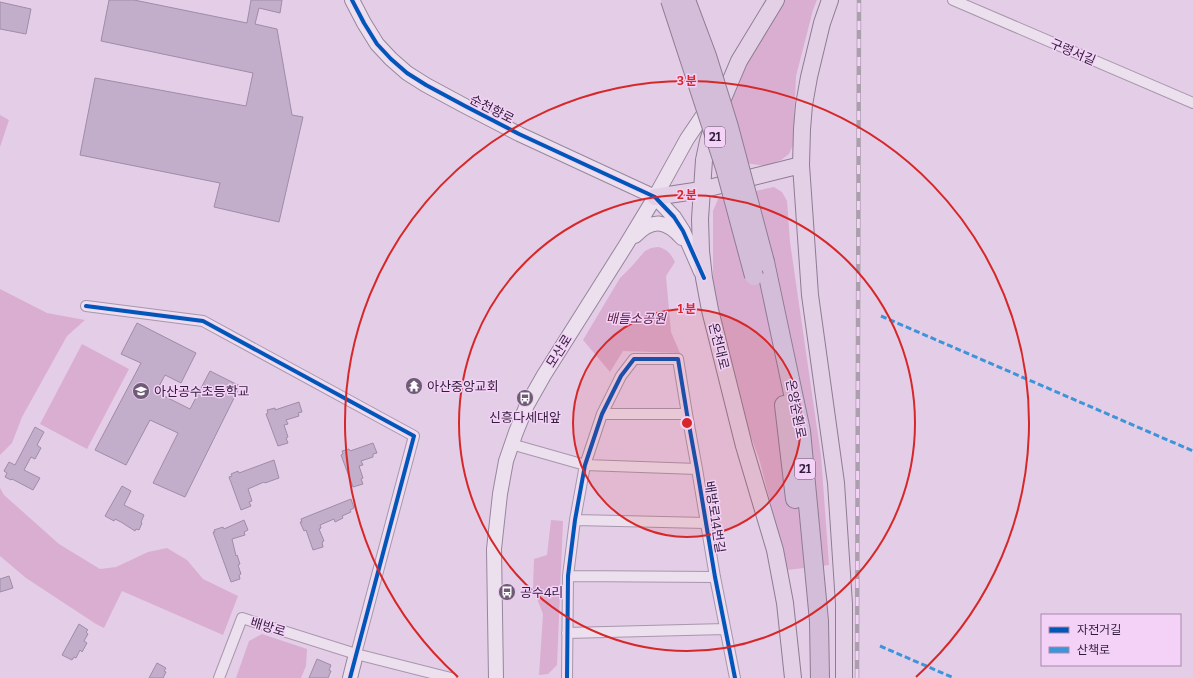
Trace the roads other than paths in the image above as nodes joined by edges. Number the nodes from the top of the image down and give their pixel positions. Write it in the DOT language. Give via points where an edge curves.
graph roads {
  1 [pos="352,0"];
  2 [pos="670,0"];
  3 [pos="686,0"];
  4 [pos="776,0"];
  5 [pos="830,0"];
  6 [pos="953,0"];
  7 [pos="739,61"];
  8 [pos="1193,103"];
  9 [pos="801,164"];
  10 [pos="701,190"];
  11 [pos="655,197"];
  12 [pos="626,245"];
  13 [pos="690,250"];
  14 [pos="760,269"];
  15 [pos="704,278"];
  16 [pos="86,306"];
  17 [pos="602,414"];
  18 [pos="687,414"];
  19 [pos="512,444"];
  20 [pos="585,465"];
  21 [pos="697,469"];
  22 [pos="575,520"];
  23 [pos="706,523"];
  24 [pos="568,576"];
  25 [pos="715,577"];
  26 [pos="725,629"];
  27 [pos="567,632"];
  28 [pos="356,654"];
  29 [pos="219,678"];
  30 [pos="350,678"];
  31 [pos="451,678"];
  32 [pos="496,678"];
  33 [pos="567,678"];
  34 [pos="735,678"];
  35 [pos="793,678"];
  36 [pos="809,678"];
  37 [pos="820,678"];
  38 [pos="844,678"];
  1 -- 11 [label="street, 순천향로" via="377,44 407,73 519,134"];
  2 -- 14 [label="highway, 21, bridge"];
  3 -- 14 [label="highway, 21, bridge" via="729,127"];
  4 -- 7 [label="main road, 온천대로"];
  5 -- 9 [label="main road" via="822,23 804,105"];
  6 -- 8 [label="street, 구령서길"];
  7 -- 10 [label="main road, 온천대로" via="708,141"];
  7 -- 11 [label="street, 모산로" via="687,139"];
  9 -- 10 [label="main road"];
  9 -- 38 [label="main road" via="810,295 836,483 844,604"];
  10 -- 11 [label="main road"];
  10 -- 15 [label="main road, 온천대로" via="700,225"];
  11 -- 12 [label="street, 모산로"];
  11 -- 13 [label="street" via="674,217"];
  12 -- 13 [label="street" via="644,228 654,223 663,223 681,237"];
  12 -- 19 [label="street, 모산로" via="544,375 527,405"];
  13 -- 15 [label="street"];
  14 -- 36 [label="highway, 온양순환로 / 21" via="788,427 805,598"];
  14 -- 37 [label="highway, 온양순환로 / 21" via="801,431 819,621"];
  15 -- 35 [label="main road, 온천대로" via="744,446 775,550 785,603"];
  16 -- 28 [label="street" via="203,321 414,436"];
  17 -- 18 [label="street"];
  17 -- 18 [label="street, 배방로14번길" via="621,376 634,359 678,359"];
  17 -- 20 [label="street"];
  18 -- 21 [label="street, 배방로14번길"];
  19 -- 20 [label="street"];
  19 -- 32 [label="street, 모산로" via="500,494 494,550"];
  20 -- 21 [label="street"];
  20 -- 22 [label="street"];
  21 -- 23 [label="street, 배방로14번길"];
  22 -- 23 [label="street"];
  22 -- 24 [label="street"];
  23 -- 25 [label="street, 배방로14번길"];
  24 -- 25 [label="street"];
  24 -- 27 [label="street"];
  25 -- 26 [label="street, 배방로14번길"];
  26 -- 27 [label="street"];
  26 -- 34 [label="street, 배방로14번길"];
  27 -- 33 [label="street"];
  28 -- 29 [label="street, 배방로" via="242,618"];
  28 -- 30 [label="street"];
  28 -- 31 [label="street"];
}
